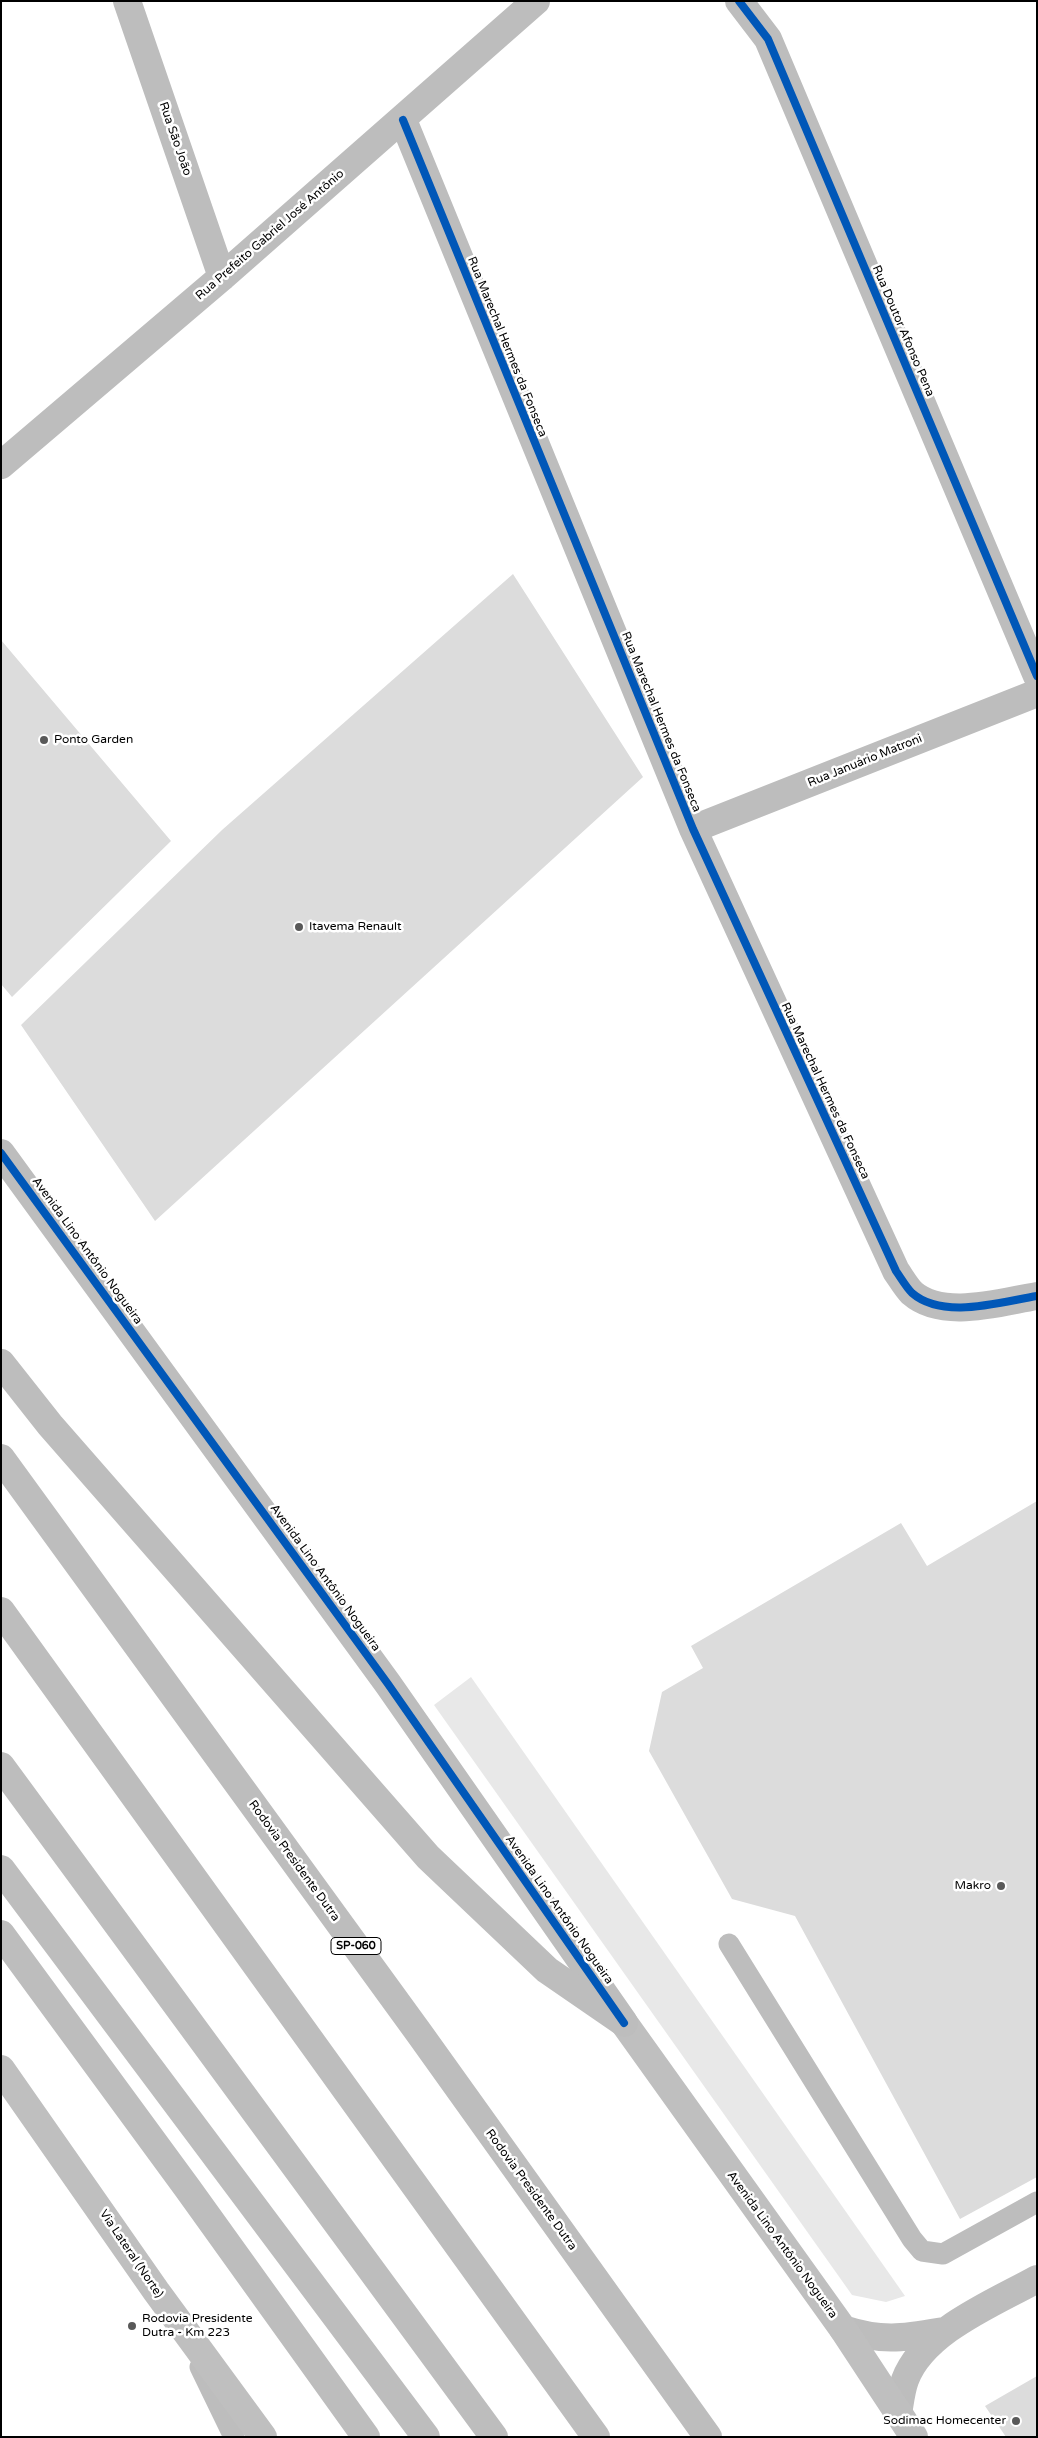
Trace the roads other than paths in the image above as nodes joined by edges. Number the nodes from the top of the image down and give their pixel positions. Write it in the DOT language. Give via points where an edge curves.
graph roads {
  1 [pos="127,1"];
  2 [pos="536,1"];
  3 [pos="739,1"];
  4 [pos="403,120"];
  5 [pos="222,277"];
  6 [pos="1,465"];
  7 [pos="1037,676"];
  8 [pos="1037,693"];
  9 [pos="693,829"];
  10 [pos="1,1152"];
  11 [pos="1037,1296"];
  12 [pos="1,1363"];
  13 [pos="1,1458"];
  14 [pos="1,1611"];
  15 [pos="1,1766"];
  16 [pos="1,1869"];
  17 [pos="1,1934"];
  18 [pos="729,1944"];
  19 [pos="624,2023"];
  20 [pos="1,2069"];
  21 [pos="1037,2202"];
  22 [pos="1037,2279"];
  23 [pos="156,2291"];
  24 [pos="842,2329"];
  25 [pos="944,2331"];
  26 [pos="898,2414"];
  27 [pos="234,2437"];
  28 [pos="263,2437"];
  29 [pos="366,2437"];
  30 [pos="426,2437"];
  31 [pos="494,2437"];
  32 [pos="596,2437"];
  33 [pos="708,2437"];
  34 [pos="914,2437"];
  1 -- 5 [label="main road, Rua São João"];
  2 -- 4 [label="main road, Rua Prefeito Gabriel José Antônio"];
  3 -- 7 [label="main road, Rua Doutor Afonso Pena" via="768,39"];
  4 -- 5 [label="main road, Rua Prefeito Gabriel José Antônio"];
  4 -- 9 [label="main road, Rua Marechal Hermes da Fonseca"];
  5 -- 6 [label="main road, Rua Prefeito Gabriel José Antônio"];
  8 -- 9 [label="main road, Rua Januário Matroni"];
  9 -- 11 [label="main road, Rua Marechal Hermes da Fonseca" via="896,1271 912,1292 938,1307"];
  10 -- 19 [label="main road, Avenida Lino Antônio Nogueira" via="382,1676"];
  12 -- 19 [label="main road" via="50,1425 428,1857 547,1970"];
  13 -- 33 [label="main road, Rodovia Presidente Dutra / SP-060" via="408,2017"];
  14 -- 32 [label="main road"];
  15 -- 31 [label="main road"];
  16 -- 30 [label="main road"];
  17 -- 29 [label="main road"];
  18 -- 21 [label="lane" via="922,2251 943,2254"];
  19 -- 24 [label="main road, Avenida Lino Antônio Nogueira"];
  20 -- 23 [label="main road, Via Lateral (Norte)"];
  22 -- 25 [label="main road"];
  23 -- 27 [label="lane" via="209,2383"];
  23 -- 28 [label="main road, Via Lateral (Norte)"];
  24 -- 25 [label="main road" via="868,2337 898,2339"];
  24 -- 26 [label="main road, Avenida Lino Antônio Nogueira"];
  25 -- 26 [label="main road" via="914,2362 905,2380"];
  26 -- 34 [label="main road, Avenida Lino Antônio Nogueira"];
}
